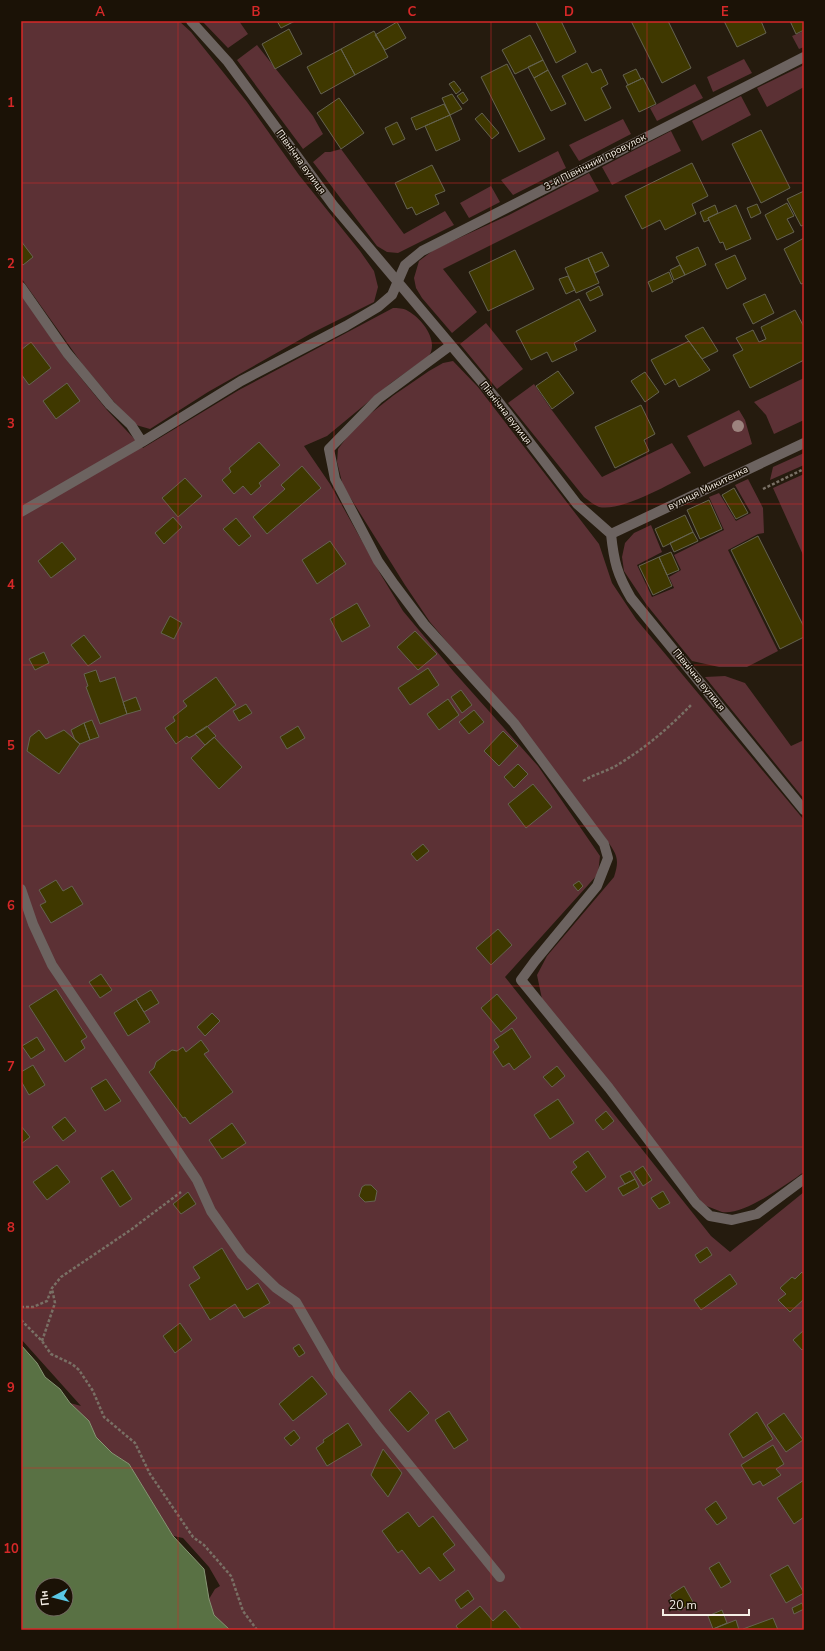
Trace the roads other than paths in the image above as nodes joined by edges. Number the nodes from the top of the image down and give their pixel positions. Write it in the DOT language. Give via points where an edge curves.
graph roads {
  1 [pos="191,21"];
  2 [pos="804,57"];
  3 [pos="397,281"];
  4 [pos="21,287"];
  5 [pos="451,345"];
  6 [pos="142,442"];
  7 [pos="804,443"];
  8 [pos="21,512"];
  9 [pos="611,534"];
  10 [pos="804,810"];
  11 [pos="21,889"];
  12 [pos="804,1179"];
  13 [pos="500,1577"];
  1 -- 3 [label="street, Північна вулиця" via="228,62 333,205"];
  2 -- 3 [label="street, 3-й Північний провулок" via="422,251 405,265"];
  3 -- 5 [label="street, Північна вулиця"];
  3 -- 6 [label="street, 3-й Північний провулок" via="392,295 378,307 241,381"];
  4 -- 6 [label="street" via="67,353"];
  5 -- 9 [label="street, Північна вулиця" via="498,401 577,504"];
  5 -- 12 [label="street" via="378,399 329,449 335,479 378,561 416,614 514,724 604,844 608,858 597,886 534,960 521,980 609,1088 696,1203 710,1216 732,1220 757,1214"];
  6 -- 8 [label="street, 3-й Північний провулок"];
  7 -- 9 [label="street, вулиця Микитенка"];
  9 -- 10 [label="street, Північна вулиця" via="619,576 631,598"];
  11 -- 13 [label="street" via="33,924 52,965 197,1180 211,1210 242,1255 276,1288 296,1302 337,1373"];
}
